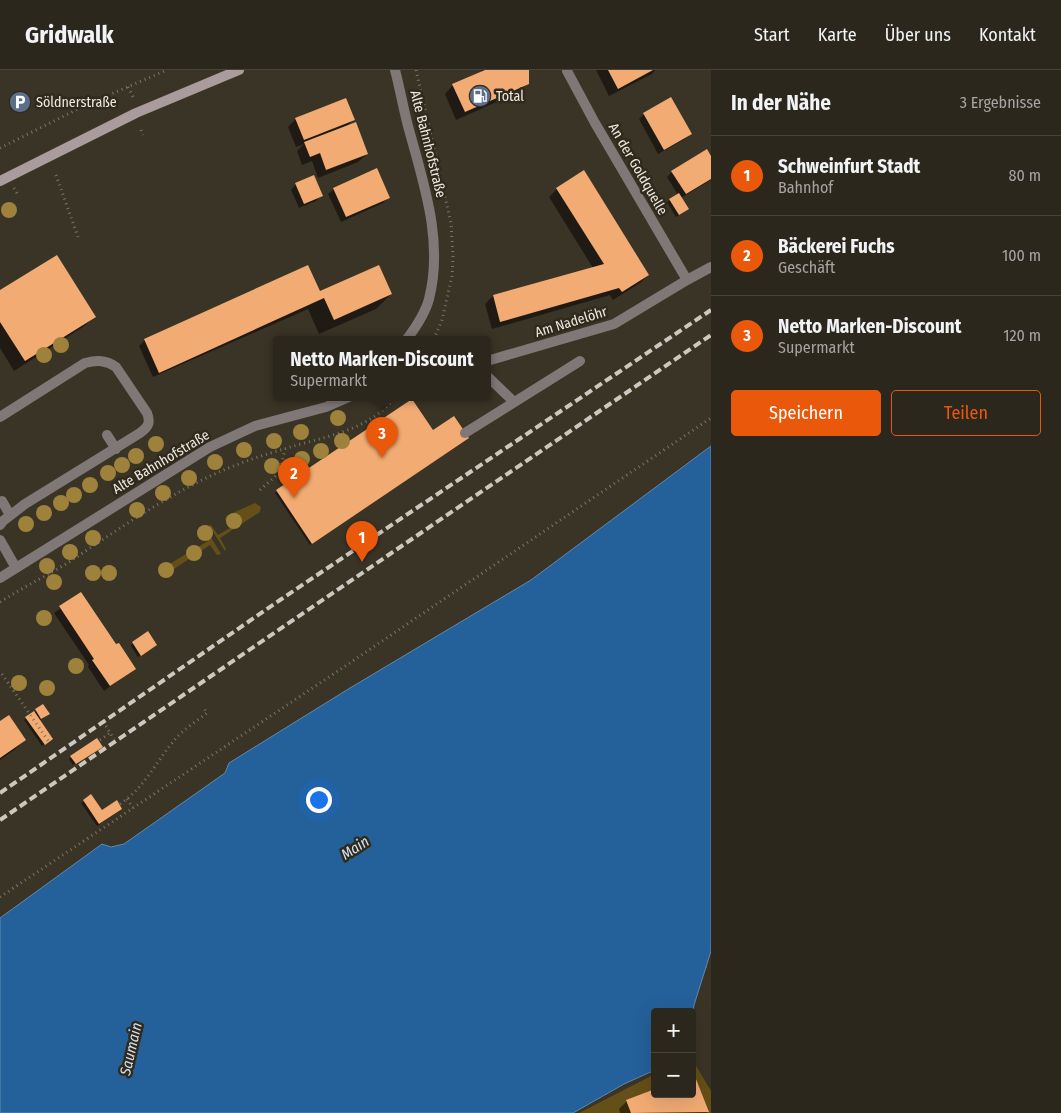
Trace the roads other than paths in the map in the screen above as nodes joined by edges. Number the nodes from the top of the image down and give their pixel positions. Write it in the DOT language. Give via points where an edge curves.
graph roads {
  1 [pos="239,70"];
  2 [pos="394,70"];
  3 [pos="567,71"];
  4 [pos="0,181"];
  5 [pos="711,268"];
  6 [pos="687,280"];
  7 [pos="410,336"];
  8 [pos="491,360"];
  9 [pos="580,361"];
  10 [pos="491,380"];
  11 [pos="340,401"];
  12 [pos="514,402"];
  13 [pos="0,417"];
  14 [pos="465,433"];
  15 [pos="107,435"];
  16 [pos="116,449"];
  17 [pos="2,501"];
  18 [pos="10,515"];
  19 [pos="0,525"];
  20 [pos="0,540"];
  21 [pos="16,568"];
  22 [pos="0,578"];
  1 -- 4 [label="main road" via="136,114"];
  2 -- 7 [label="street, Alte Bahnhofstraße" via="434,230 429,299"];
  3 -- 6 [label="street, An der Goldquelle"];
  5 -- 6 [label="street, Am Nadelöhr"];
  6 -- 8 [label="street, Am Nadelöhr" via="614,324"];
  9 -- 12 [label="street"];
  10 -- 12 [label="street"];
  11 -- 21 [label="street, Alte Bahnhofstraße" via="255,426 210,447"];
  12 -- 14 [label="street"];
  13 -- 16 [label="street" via="85,363 96,360 109,362 116,367 150,420 148,427"];
  15 -- 16 [label="street"];
  16 -- 18 [label="street"];
  17 -- 18 [label="street"];
  18 -- 19 [label="street"];
  20 -- 21 [label="street"];
  21 -- 22 [label="street, Alte Bahnhofstraße"];
}
